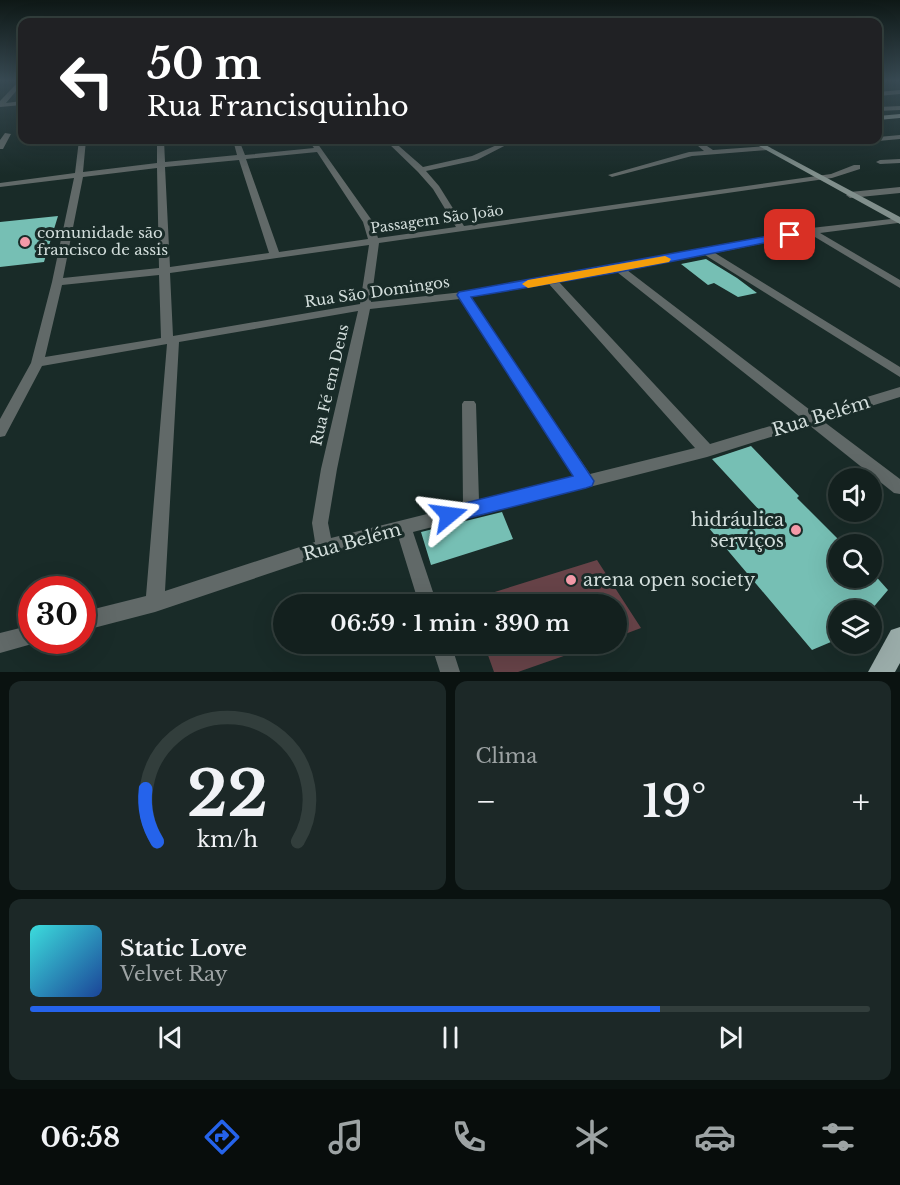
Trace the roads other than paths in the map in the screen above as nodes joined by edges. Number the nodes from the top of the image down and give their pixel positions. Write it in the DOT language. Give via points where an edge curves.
graph roads {
  1 [pos="900,116"];
  2 [pos="882,118"];
  3 [pos="7,134"];
  4 [pos="900,137"];
  5 [pos="882,139"];
  6 [pos="82,144"];
  7 [pos="160,144"];
  8 [pos="237,144"];
  9 [pos="392,144"];
  10 [pos="504,144"];
  11 [pos="700,144"];
  12 [pos="760,144"];
  13 [pos="316,145"];
  14 [pos="0,147"];
  15 [pos="767,148"];
  16 [pos="711,152"];
  17 [pos="241,156"];
  18 [pos="900,161"];
  19 [pos="880,162"];
  20 [pos="160,165"];
  21 [pos="857,167"];
  22 [pos="421,170"];
  23 [pos="78,175"];
  24 [pos="612,175"];
  25 [pos="819,178"];
  26 [pos="0,185"];
  27 [pos="900,190"];
  28 [pos="850,195"];
  29 [pos="899,220"];
  30 [pos="461,228"];
  31 [pos="811,231"];
  32 [pos="374,242"];
  33 [pos="705,251"];
  34 [pos="274,255"];
  35 [pos="619,268"];
  36 [pos="164,271"];
  37 [pos="552,280"];
  38 [pos="57,282"];
  39 [pos="900,285"];
  40 [pos="463,295"];
  41 [pos="365,306"];
  42 [pos="170,340"];
  43 [pos="37,363"];
  44 [pos="900,374"];
  45 [pos="900,392"];
  46 [pos="469,404"];
  47 [pos="812,419"];
  48 [pos="0,432"];
  49 [pos="707,450"];
  50 [pos="586,481"];
  51 [pos="900,488"];
  52 [pos="471,508"];
  53 [pos="404,529"];
  54 [pos="324,547"];
  55 [pos="425,594"];
  56 [pos="155,603"];
  57 [pos="96,618"];
  58 [pos="18,638"];
  59 [pos="900,639"];
  60 [pos="0,643"];
  61 [pos="444,654"];
  62 [pos="450,672"];
  63 [pos="881,672"];
  1 -- 2 [label="main road"];
  3 -- 14 [label="street"];
  4 -- 5 [label="street"];
  6 -- 23 [label="street"];
  7 -- 20 [label="street"];
  8 -- 17 [label="street"];
  9 -- 22 [label="street"];
  10 -- 22 [label="street" via="474,158"];
  11 -- 16 [label="street"];
  12 -- 15 [label="main road"];
  13 -- 17 [label="street"];
  13 -- 32 [label="street" via="368,222"];
  15 -- 16 [label="street"];
  15 -- 25 [label="main road"];
  16 -- 24 [label="street"];
  17 -- 20 [label="street"];
  17 -- 34 [label="street"];
  18 -- 19 [label="street"];
  20 -- 23 [label="street"];
  20 -- 36 [label="street"];
  21 -- 25 [label="street, Passagem São João"];
  22 -- 30 [label="street"];
  23 -- 26 [label="street"];
  23 -- 38 [label="street"];
  25 -- 28 [label="main road"];
  25 -- 30 [label="street, Passagem São João"];
  27 -- 28 [label="street"];
  28 -- 29 [label="main road"];
  29 -- 31 [label="street, Rua São Domingos"];
  30 -- 32 [label="street, Passagem São João"];
  31 -- 33 [label="street, Rua São Domingos"];
  31 -- 39 [label="street"];
  32 -- 34 [label="street, Passagem São João"];
  32 -- 41 [label="street, Rua Fé em Deus"];
  33 -- 35 [label="street, Rua São Domingos"];
  33 -- 44 [label="street"];
  34 -- 36 [label="street, Passagem São João"];
  35 -- 37 [label="street, Rua São Domingos"];
  35 -- 47 [label="street"];
  36 -- 38 [label="street, Passagem São João"];
  36 -- 42 [label="street"];
  37 -- 40 [label="street, Rua São Domingos"];
  37 -- 49 [label="street"];
  38 -- 43 [label="street"];
  40 -- 41 [label="street, Rua São Domingos"];
  40 -- 50 [label="street"];
  41 -- 42 [label="street, Rua São Domingos"];
  41 -- 54 [label="street, Rua Fé em Deus" via="321,512"];
  42 -- 43 [label="street, Rua São Domingos"];
  42 -- 56 [label="street"];
  43 -- 48 [label="street"];
  45 -- 47 [label="street, Rua Belém"];
  46 -- 52 [label="street"];
  47 -- 49 [label="street, Rua Belém"];
  47 -- 51 [label="street"];
  49 -- 50 [label="street, Rua Belém"];
  50 -- 52 [label="street, Rua Belém"];
  52 -- 53 [label="street, Rua Belém"];
  53 -- 54 [label="street, Rua Belém"];
  53 -- 55 [label="street"];
  54 -- 56 [label="street, Rua Belém"];
  56 -- 57 [label="street, Rua Belém"];
  58 -- 60 [label="street"];
  59 -- 63 [label="main road"];
  61 -- 62 [label="street"];
}
